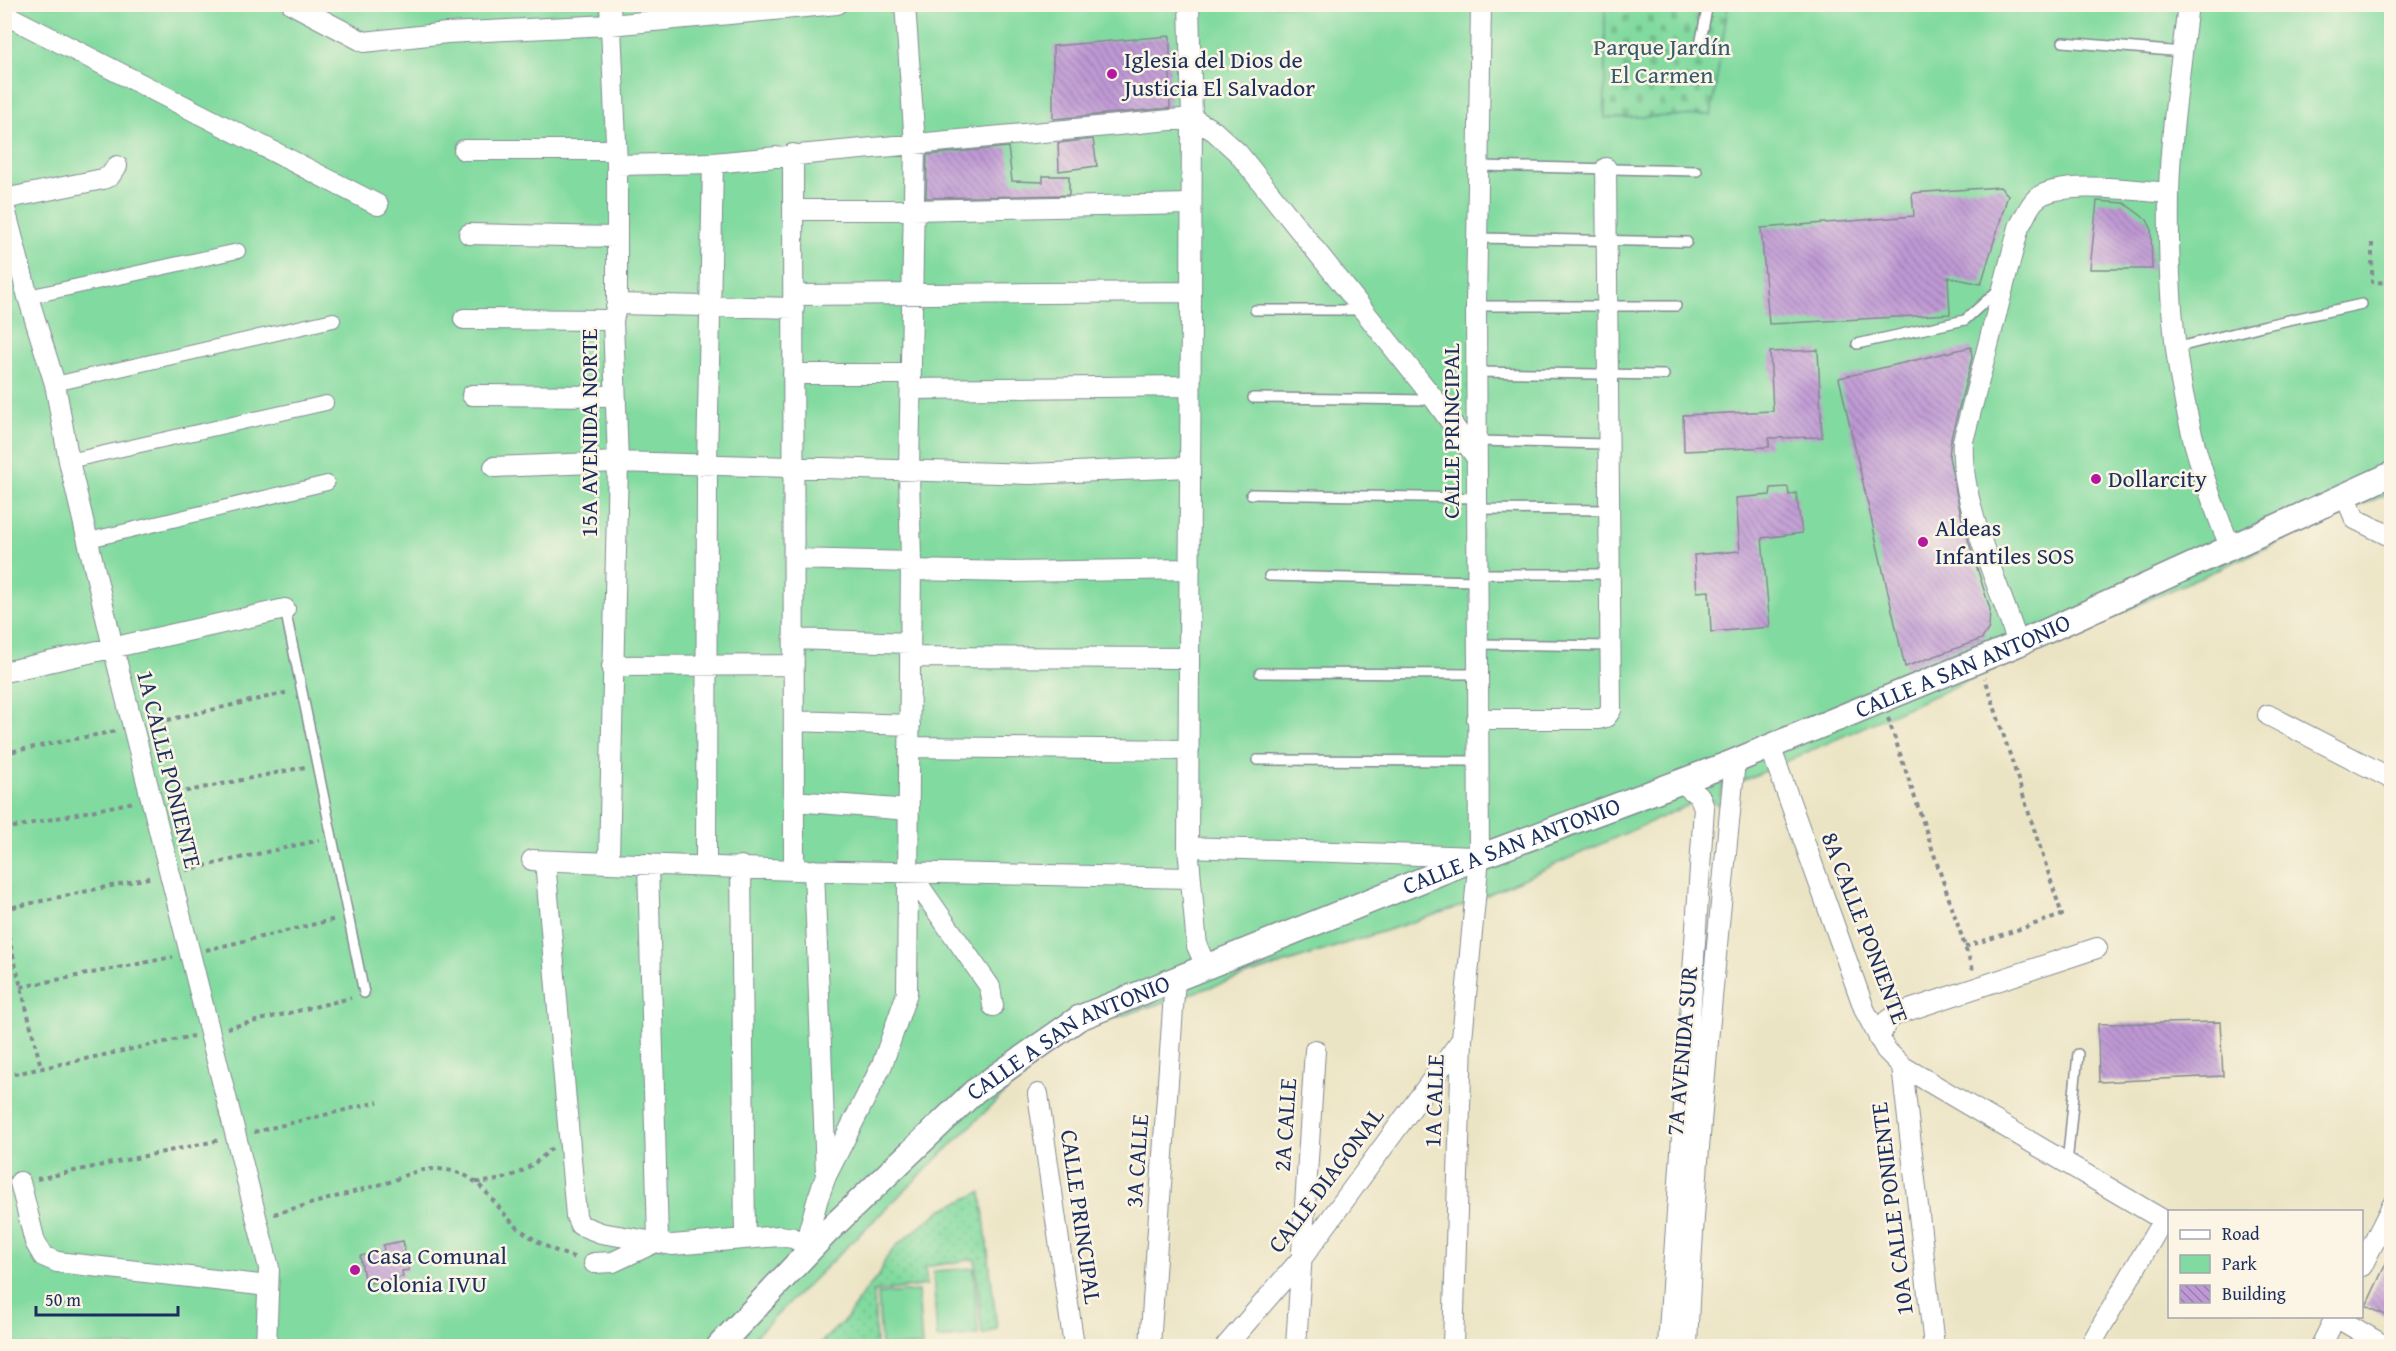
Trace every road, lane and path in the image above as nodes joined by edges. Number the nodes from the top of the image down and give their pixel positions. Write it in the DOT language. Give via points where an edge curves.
graph roads {
  1 [pos="292,4"];
  2 [pos="610,4"];
  3 [pos="837,4"];
  4 [pos="905,4"];
  5 [pos="1189,4"];
  6 [pos="1481,4"];
  7 [pos="1708,4"];
  8 [pos="2188,4"];
  9 [pos="4,14"];
  10 [pos="610,25"];
  11 [pos="2063,42"];
  12 [pos="1700,45"];
  13 [pos="2183,52"];
  14 [pos="1192,118"];
  15 [pos="915,144"];
  16 [pos="465,150"];
  17 [pos="793,154"];
  18 [pos="616,158"];
  19 [pos="713,163"];
  20 [pos="117,166"];
  21 [pos="1479,166"];
  22 [pos="1606,168"];
  23 [pos="1697,171"];
  24 [pos="2169,193"];
  25 [pos="1190,204"];
  26 [pos="378,205"];
  27 [pos="5,208"];
  28 [pos="793,210"];
  29 [pos="912,210"];
  30 [pos="469,234"];
  31 [pos="616,237"];
  32 [pos="1476,238"];
  33 [pos="1606,240"];
  34 [pos="1688,242"];
  35 [pos="2372,243"];
  36 [pos="238,251"];
  37 [pos="2391,283"];
  38 [pos="2003,286"];
  39 [pos="1190,292"];
  40 [pos="913,294"];
  41 [pos="28,297"];
  42 [pos="794,301"];
  43 [pos="2362,304"];
  44 [pos="1607,305"];
  45 [pos="711,306"];
  46 [pos="1476,306"];
  47 [pos="1676,306"];
  48 [pos="1255,310"];
  49 [pos="1364,310"];
  50 [pos="615,312"];
  51 [pos="464,319"];
  52 [pos="333,320"];
  53 [pos="1857,344"];
  54 [pos="2175,348"];
  55 [pos="1476,372"];
  56 [pos="793,374"];
  57 [pos="1608,374"];
  58 [pos="1664,375"];
  59 [pos="911,382"];
  60 [pos="55,384"];
  61 [pos="1190,386"];
  62 [pos="472,395"];
  63 [pos="614,396"];
  64 [pos="1253,398"];
  65 [pos="1435,400"];
  66 [pos="326,403"];
  67 [pos="1608,444"];
  68 [pos="1476,449"];
  69 [pos="69,461"];
  70 [pos="618,462"];
  71 [pos="707,465"];
  72 [pos="494,466"];
  73 [pos="793,466"];
  74 [pos="1189,467"];
  75 [pos="909,471"];
  76 [pos="2391,474"];
  77 [pos="327,483"];
  78 [pos="1251,494"];
  79 [pos="2345,495"];
  80 [pos="1477,504"];
  81 [pos="1609,510"];
  82 [pos="2391,537"];
  83 [pos="89,540"];
  84 [pos="2230,546"];
  85 [pos="794,559"];
  86 [pos="911,566"];
  87 [pos="1190,569"];
  88 [pos="1610,574"];
  89 [pos="1269,576"];
  90 [pos="1477,578"];
  91 [pos="285,609"];
  92 [pos="794,639"];
  93 [pos="1477,644"];
  94 [pos="2018,644"];
  95 [pos="1610,646"];
  96 [pos="113,647"];
  97 [pos="910,650"];
  98 [pos="1190,658"];
  99 [pos="1979,660"];
  100 [pos="705,665"];
  101 [pos="794,665"];
  102 [pos="612,666"];
  103 [pos="4,672"];
  104 [pos="1260,673"];
  105 [pos="1477,674"];
  106 [pos="1882,700"];
  107 [pos="2268,715"];
  108 [pos="1477,720"];
  109 [pos="794,721"];
  110 [pos="910,724"];
  111 [pos="1770,746"];
  112 [pos="909,747"];
  113 [pos="1190,750"];
  114 [pos="1257,760"];
  115 [pos="1477,761"];
  116 [pos="1735,761"];
  117 [pos="2391,779"];
  118 [pos="1680,782"];
  119 [pos="794,801"];
  120 [pos="909,810"];
  121 [pos="1188,847"];
  122 [pos="1479,857"];
  123 [pos="609,861"];
  124 [pos="648,864"];
  125 [pos="706,865"];
  126 [pos="741,866"];
  127 [pos="794,870"];
  128 [pos="814,870"];
  129 [pos="908,870"];
  130 [pos="1191,878"];
  131 [pos="4,919"];
  132 [pos="1965,947"];
  133 [pos="2097,948"];
  134 [pos="1206,966"];
  135 [pos="1175,979"];
  136 [pos="1979,987"];
  137 [pos="364,993"];
  138 [pos="351,998"];
  139 [pos="993,1005"];
  140 [pos="209,1033"];
  141 [pos="1462,1039"];
  142 [pos="1879,1039"];
  143 [pos="1316,1050"];
  144 [pos="2078,1054"];
  145 [pos="1902,1066"];
  146 [pos="41,1067"];
  147 [pos="5,1076"];
  148 [pos="1038,1094"];
  149 [pos="378,1102"];
  150 [pos="568,1131"];
  151 [pos="236,1137"];
  152 [pos="2067,1164"];
  153 [pos="826,1176"];
  154 [pos="20,1182"];
  155 [pos="476,1182"];
  156 [pos="2391,1206"];
  157 [pos="256,1219"];
  158 [pos="2166,1222"];
  159 [pos="745,1237"];
  160 [pos="658,1241"];
  161 [pos="812,1248"];
  162 [pos="1302,1258"];
  163 [pos="2363,1262"];
  164 [pos="594,1263"];
  165 [pos="268,1286"];
  166 [pos="2335,1318"];
  167 [pos="2337,1318"];
  168 [pos="266,1347"];
  169 [pos="719,1347"];
  170 [pos="1074,1347"];
  171 [pos="1150,1347"];
  172 [pos="1226,1347"];
  173 [pos="1296,1347"];
  174 [pos="1453,1347"];
  175 [pos="1668,1347"];
  176 [pos="1687,1347"];
  177 [pos="1934,1347"];
  178 [pos="2090,1347"];
  179 [pos="2321,1347"];
  180 [pos="2385,1347"];
  1 -- 10 [label="street" via="364,42 447,33"];
  2 -- 10 [label="street, 15A AVENIDA NORTE"];
  3 -- 10 [label="street"];
  4 -- 15 [label="street"];
  5 -- 14 [label="street"];
  6 -- 21 [label="street, CALLE PRINCIPAL"];
  7 -- 12 [label="lane"];
  8 -- 13 [label="street"];
  9 -- 26 [label="street"];
  10 -- 18 [label="street, 15A AVENIDA NORTE"];
  11 -- 13 [label="lane"];
  13 -- 24 [label="street"];
  14 -- 15 [label="street"];
  14 -- 25 [label="street"];
  14 -- 49 [label="street" via="1238,153"];
  15 -- 17 [label="street"];
  15 -- 29 [label="street"];
  16 -- 18 [label="street"];
  17 -- 19 [label="street"];
  17 -- 28 [label="street"];
  18 -- 19 [label="street"];
  18 -- 31 [label="street, 15A AVENIDA NORTE"];
  19 -- 45 [label="street"];
  20 -- 27 [label="street" via="102,179"];
  21 -- 22 [label="lane"];
  21 -- 32 [label="street, CALLE PRINCIPAL"];
  22 -- 23 [label="lane"];
  22 -- 33 [label="street"];
  24 -- 38 [label="street" via="2062,188 2036,198 2019,227"];
  24 -- 54 [label="street"];
  25 -- 29 [label="street"];
  25 -- 39 [label="street"];
  27 -- 41 [label="street, 1A CALLE PONIENTE"];
  28 -- 29 [label="street"];
  28 -- 42 [label="street"];
  29 -- 40 [label="street"];
  30 -- 31 [label="street"];
  31 -- 50 [label="street, 15A AVENIDA NORTE"];
  32 -- 33 [label="lane"];
  32 -- 46 [label="street, CALLE PRINCIPAL"];
  33 -- 34 [label="lane"];
  33 -- 44 [label="street"];
  35 -- 37 [label="path" via="2372,282"];
  36 -- 41 [label="street"];
  38 -- 53 [label="lane" via="1965,320"];
  38 -- 94 [label="street" via="1963,441 1962,465 1968,495"];
  39 -- 40 [label="street"];
  39 -- 61 [label="street"];
  40 -- 42 [label="street"];
  40 -- 59 [label="street"];
  41 -- 60 [label="street, 1A CALLE PONIENTE"];
  42 -- 45 [label="street"];
  42 -- 56 [label="street"];
  43 -- 54 [label="lane"];
  44 -- 46 [label="lane"];
  44 -- 47 [label="lane"];
  44 -- 57 [label="street"];
  45 -- 50 [label="street"];
  45 -- 71 [label="street"];
  46 -- 55 [label="street, CALLE PRINCIPAL"];
  48 -- 49 [label="lane"];
  49 -- 65 [label="street"];
  50 -- 51 [label="street"];
  50 -- 63 [label="street, 15A AVENIDA NORTE"];
  52 -- 60 [label="street"];
  54 -- 84 [label="street" via="2197,462"];
  55 -- 57 [label="lane"];
  55 -- 68 [label="street, CALLE PRINCIPAL"];
  56 -- 59 [label="street"];
  56 -- 73 [label="street"];
  57 -- 58 [label="lane"];
  57 -- 67 [label="street"];
  59 -- 61 [label="street"];
  59 -- 75 [label="street"];
  60 -- 69 [label="street, 1A CALLE PONIENTE"];
  61 -- 74 [label="street"];
  62 -- 63 [label="street"];
  63 -- 70 [label="street, 15A AVENIDA NORTE"];
  64 -- 65 [label="lane"];
  65 -- 68 [label="street"];
  66 -- 69 [label="street"];
  67 -- 68 [label="lane"];
  67 -- 81 [label="street"];
  68 -- 80 [label="street, CALLE PRINCIPAL"];
  69 -- 83 [label="street, 1A CALLE PONIENTE"];
  70 -- 71 [label="street"];
  70 -- 72 [label="street"];
  70 -- 102 [label="street, 15A AVENIDA NORTE"];
  71 -- 73 [label="street"];
  71 -- 100 [label="street"];
  73 -- 75 [label="street"];
  73 -- 85 [label="street"];
  74 -- 75 [label="street" via="1030,474"];
  74 -- 87 [label="street"];
  75 -- 86 [label="street"];
  76 -- 79 [label="street, CALLE A SAN ANTONIO"];
  77 -- 83 [label="street"];
  78 -- 80 [label="lane"];
  79 -- 82 [label="street" via="2355,519"];
  79 -- 84 [label="street, CALLE A SAN ANTONIO"];
  80 -- 81 [label="lane"];
  80 -- 90 [label="street, CALLE PRINCIPAL"];
  81 -- 88 [label="street"];
  83 -- 96 [label="street, 1A CALLE PONIENTE"];
  84 -- 94 [label="street, CALLE A SAN ANTONIO"];
  85 -- 86 [label="street"];
  85 -- 92 [label="street"];
  86 -- 87 [label="street" via="1014,572"];
  86 -- 97 [label="street"];
  87 -- 98 [label="street"];
  88 -- 90 [label="lane"];
  88 -- 95 [label="street"];
  89 -- 90 [label="lane"];
  90 -- 93 [label="street, CALLE PRINCIPAL"];
  91 -- 96 [label="street"];
  91 -- 137 [label="lane"];
  92 -- 97 [label="street"];
  92 -- 101 [label="street"];
  93 -- 95 [label="lane"];
  93 -- 105 [label="street, CALLE PRINCIPAL"];
  94 -- 99 [label="street, CALLE A SAN ANTONIO"];
  95 -- 108 [label="street" via="1611,710 1606,717"];
  96 -- 103 [label="street"];
  96 -- 140 [label="street, 1A CALLE PONIENTE"];
  97 -- 98 [label="street"];
  97 -- 110 [label="street"];
  98 -- 113 [label="street"];
  99 -- 106 [label="street, CALLE A SAN ANTONIO"];
  99 -- 132 [label="path" via="2062,915"];
  100 -- 101 [label="street"];
  100 -- 102 [label="street"];
  100 -- 125 [label="street"];
  101 -- 109 [label="street"];
  102 -- 123 [label="street, 15A AVENIDA NORTE"];
  104 -- 105 [label="lane"];
  105 -- 108 [label="street, CALLE PRINCIPAL"];
  106 -- 111 [label="street, CALLE A SAN ANTONIO"];
  106 -- 132 [label="path"];
  107 -- 117 [label="street"];
  108 -- 115 [label="street, CALLE PRINCIPAL"];
  109 -- 110 [label="street"];
  109 -- 119 [label="street"];
  110 -- 112 [label="street"];
  111 -- 116 [label="street, CALLE A SAN ANTONIO"];
  111 -- 142 [label="street, 8A CALLE PONIENTE" via="1865,1011"];
  112 -- 113 [label="street"];
  112 -- 120 [label="street"];
  113 -- 121 [label="street"];
  114 -- 115 [label="lane"];
  115 -- 122 [label="street, CALLE PRINCIPAL"];
  116 -- 118 [label="street, CALLE A SAN ANTONIO"];
  116 -- 176 [label="street, 7A AVENIDA SUR" via="1707,1048"];
  118 -- 122 [label="street, CALLE A SAN ANTONIO"];
  118 -- 175 [label="street, 7A AVENIDA SUR" via="1700,797 1704,808"];
  119 -- 120 [label="street"];
  119 -- 127 [label="street"];
  120 -- 129 [label="street"];
  121 -- 122 [label="street"];
  121 -- 130 [label="street"];
  122 -- 134 [label="street, CALLE A SAN ANTONIO"];
  122 -- 141 [label="street, 1A CALLE"];
  123 -- 124 [label="street"];
  123 -- 150 [label="street" via="539,860"];
  124 -- 125 [label="street"];
  124 -- 160 [label="street"];
  125 -- 126 [label="street"];
  126 -- 127 [label="street"];
  126 -- 159 [label="street"];
  127 -- 128 [label="street"];
  128 -- 129 [label="street"];
  128 -- 153 [label="street"];
  129 -- 130 [label="street"];
  129 -- 139 [label="street" via="990,987"];
  129 -- 153 [label="street" via="907,993 882,1065"];
  130 -- 134 [label="street" via="1197,946"];
  131 -- 146 [label="path"];
  132 -- 136 [label="path"];
  133 -- 136 [label="street"];
  134 -- 135 [label="street, CALLE A SAN ANTONIO"];
  135 -- 161 [label="street, CALLE A SAN ANTONIO" via="1079,1018 984,1084"];
  135 -- 171 [label="street, 3A CALLE"];
  136 -- 142 [label="street" via="1897,1014 1887,1021"];
  138 -- 140 [label="path"];
  140 -- 146 [label="path"];
  140 -- 151 [label="street, 1A CALLE PONIENTE"];
  141 -- 162 [label="street, CALLE DIAGONAL"];
  141 -- 174 [label="street, 1A CALLE"];
  142 -- 145 [label="street, 8A CALLE PONIENTE"];
  143 -- 162 [label="street, 2A CALLE"];
  144 -- 152 [label="lane"];
  145 -- 152 [label="street, 8A CALLE PONIENTE"];
  145 -- 177 [label="street, 10A CALLE PONIENTE"];
  146 -- 147 [label="path"];
  148 -- 170 [label="street, CALLE PRINCIPAL"];
  149 -- 151 [label="path"];
  150 -- 155 [label="path" via="528,1169 500,1180"];
  150 -- 160 [label="street" via="580,1225 601,1233"];
  151 -- 154 [label="path"];
  151 -- 157 [label="street, 1A CALLE PONIENTE"];
  152 -- 158 [label="street, 8A CALLE PONIENTE"];
  153 -- 161 [label="street" via="809,1230"];
  154 -- 165 [label="street" via="42,1256 57,1262"];
  155 -- 157 [label="path" via="454,1170 436,1168"];
  155 -- 164 [label="path" via="529,1237 565,1255"];
  156 -- 163 [label="street"];
  157 -- 165 [label="street, 1A CALLE PONIENTE" via="269,1268"];
  158 -- 178 [label="street"];
  159 -- 160 [label="street" via="692,1245"];
  159 -- 161 [label="street" via="794,1238"];
  160 -- 164 [label="street" via="613,1262"];
  161 -- 169 [label="street, CALLE A SAN ANTONIO"];
  162 -- 172 [label="street, CALLE DIAGONAL"];
  162 -- 173 [label="street, 2A CALLE"];
  165 -- 168 [label="street, 1A CALLE PONIENTE"];
  166 -- 179 [label="street"];
  167 -- 180 [label="street"];
}
